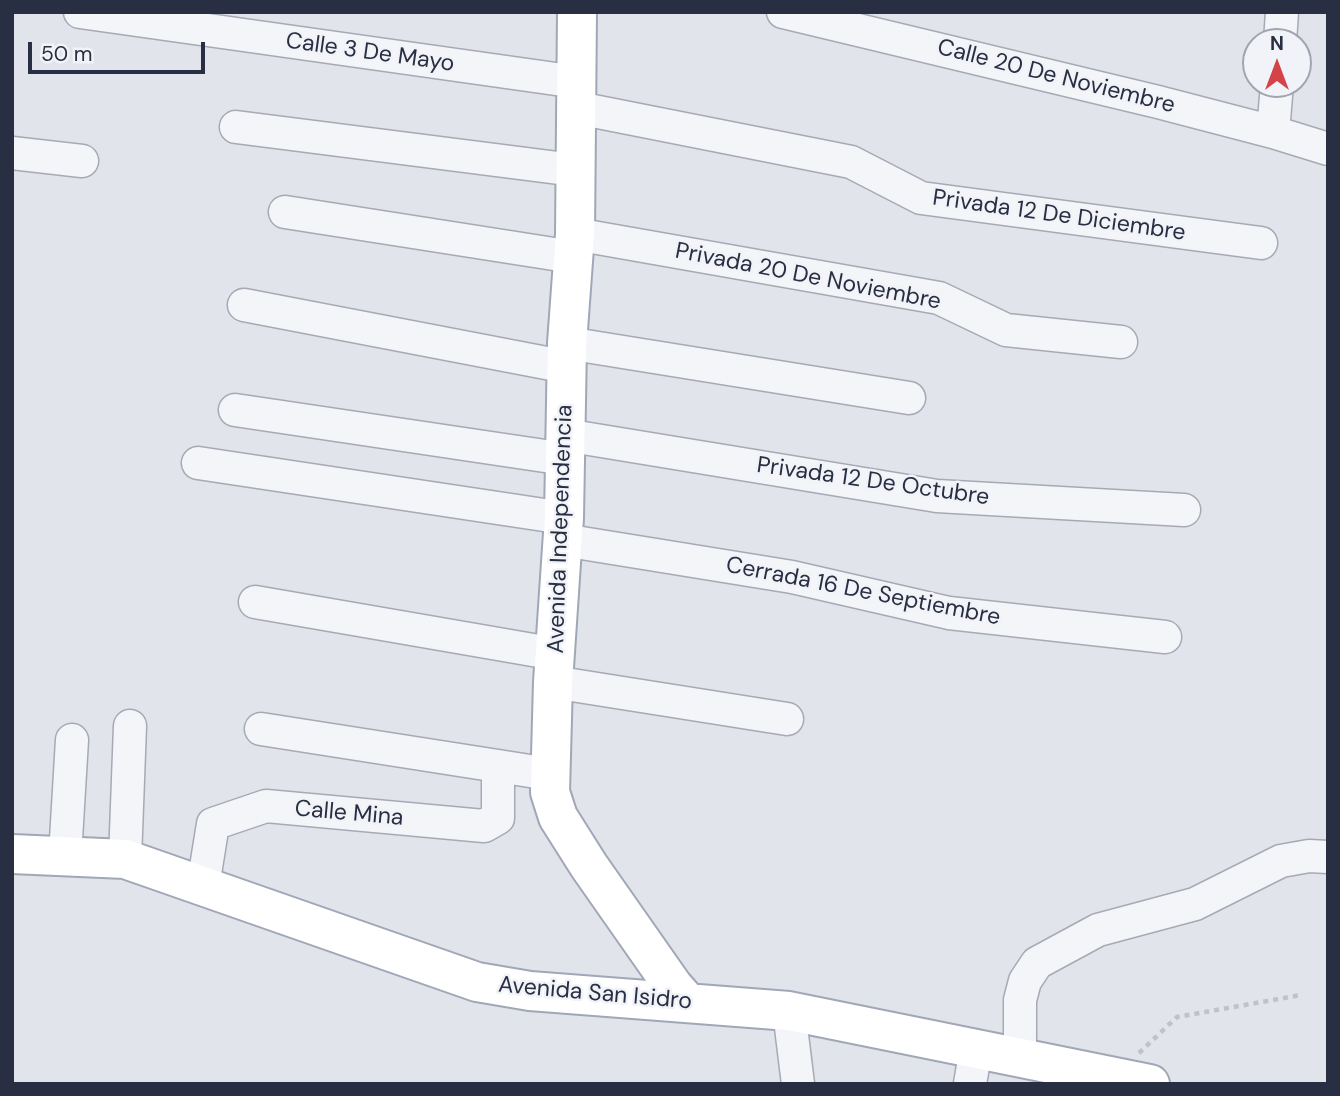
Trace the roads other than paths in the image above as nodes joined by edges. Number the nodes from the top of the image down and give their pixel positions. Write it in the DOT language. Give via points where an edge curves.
graph roads {
  1 [pos="80,12"];
  2 [pos="577,12"];
  3 [pos="783,12"];
  4 [pos="577,95"];
  5 [pos="1275,98"];
  6 [pos="236,127"];
  7 [pos="1273,132"];
  8 [pos="1328,149"];
  9 [pos="12,153"];
  10 [pos="82,161"];
  11 [pos="574,170"];
  12 [pos="285,212"];
  13 [pos="1261,243"];
  14 [pos="574,246"];
  15 [pos="244,305"];
  16 [pos="1121,342"];
  17 [pos="567,355"];
  18 [pos="909,398"];
  19 [pos="235,410"];
  20 [pos="565,447"];
  21 [pos="198,463"];
  22 [pos="1184,510"];
  23 [pos="564,529"];
  24 [pos="255,602"];
  25 [pos="1165,637"];
  26 [pos="555,668"];
  27 [pos="787,719"];
  28 [pos="130,726"];
  29 [pos="261,729"];
  30 [pos="72,740"];
  31 [pos="498,767"];
  32 [pos="549,774"];
  33 [pos="12,854"];
  34 [pos="65,856"];
  35 [pos="1328,857"];
  36 [pos="125,859"];
  37 [pos="204,886"];
  38 [pos="688,1003"];
  39 [pos="789,1011"];
  40 [pos="1020,1056"];
  41 [pos="973,1066"];
  42 [pos="1132,1080"];
  43 [pos="798,1084"];
  1 -- 4 [label="street, Calle 3 De Mayo"];
  2 -- 4 [label="main road, Avenida Independencia"];
  3 -- 7 [label="street, Calle 20 De Noviembre"];
  4 -- 11 [label="main road, Avenida Independencia"];
  4 -- 13 [label="street, Privada 12 De Diciembre" via="851,162 921,198"];
  5 -- 7 [label="street"];
  6 -- 11 [label="street"];
  7 -- 8 [label="street, Calle 20 De Noviembre"];
  9 -- 10 [label="street"];
  11 -- 14 [label="main road, Avenida Independencia"];
  12 -- 14 [label="street, Privada 20 De Noviembre"];
  14 -- 16 [label="street, Privada 20 De Noviembre" via="939,298 1006,330"];
  14 -- 17 [label="main road, Avenida Independencia"];
  15 -- 17 [label="street"];
  17 -- 18 [label="street"];
  17 -- 20 [label="main road, Avenida Independencia"];
  19 -- 20 [label="street, Privada 12 De Octubre"];
  20 -- 22 [label="street, Privada 12 De Octubre" via="937,496"];
  20 -- 23 [label="main road, Avenida Independencia"];
  21 -- 23 [label="street, Cerrada 16 De Septiembre"];
  23 -- 25 [label="street, Cerrada 16 De Septiembre" via="949,613"];
  23 -- 26 [label="main road, Avenida Independencia"];
  24 -- 26 [label="street"];
  26 -- 27 [label="street"];
  26 -- 32 [label="main road, Avenida Independencia"];
  28 -- 36 [label="street"];
  29 -- 31 [label="street"];
  30 -- 34 [label="street"];
  31 -- 32 [label="street"];
  31 -- 37 [label="street, Calle Mina" via="498,818 484,827 266,806 214,824"];
  32 -- 38 [label="main road, Avenida Independencia" via="558,817"];
  33 -- 34 [label="main road, Avenida San Isidro"];
  34 -- 36 [label="main road, Avenida San Isidro"];
  35 -- 40 [label="street" via="1282,861 1195,904 1098,930 1037,963 1020,1000"];
  36 -- 37 [label="main road, Avenida San Isidro"];
  37 -- 38 [label="main road, Avenida San Isidro" via="477,982 530,991"];
  38 -- 39 [label="main road, Avenida San Isidro"];
  39 -- 41 [label="main road, Avenida San Isidro"];
  39 -- 43 [label="street"];
  40 -- 41 [label="main road, Avenida San Isidro"];
  40 -- 42 [label="main road, Avenida San Isidro"];
}
